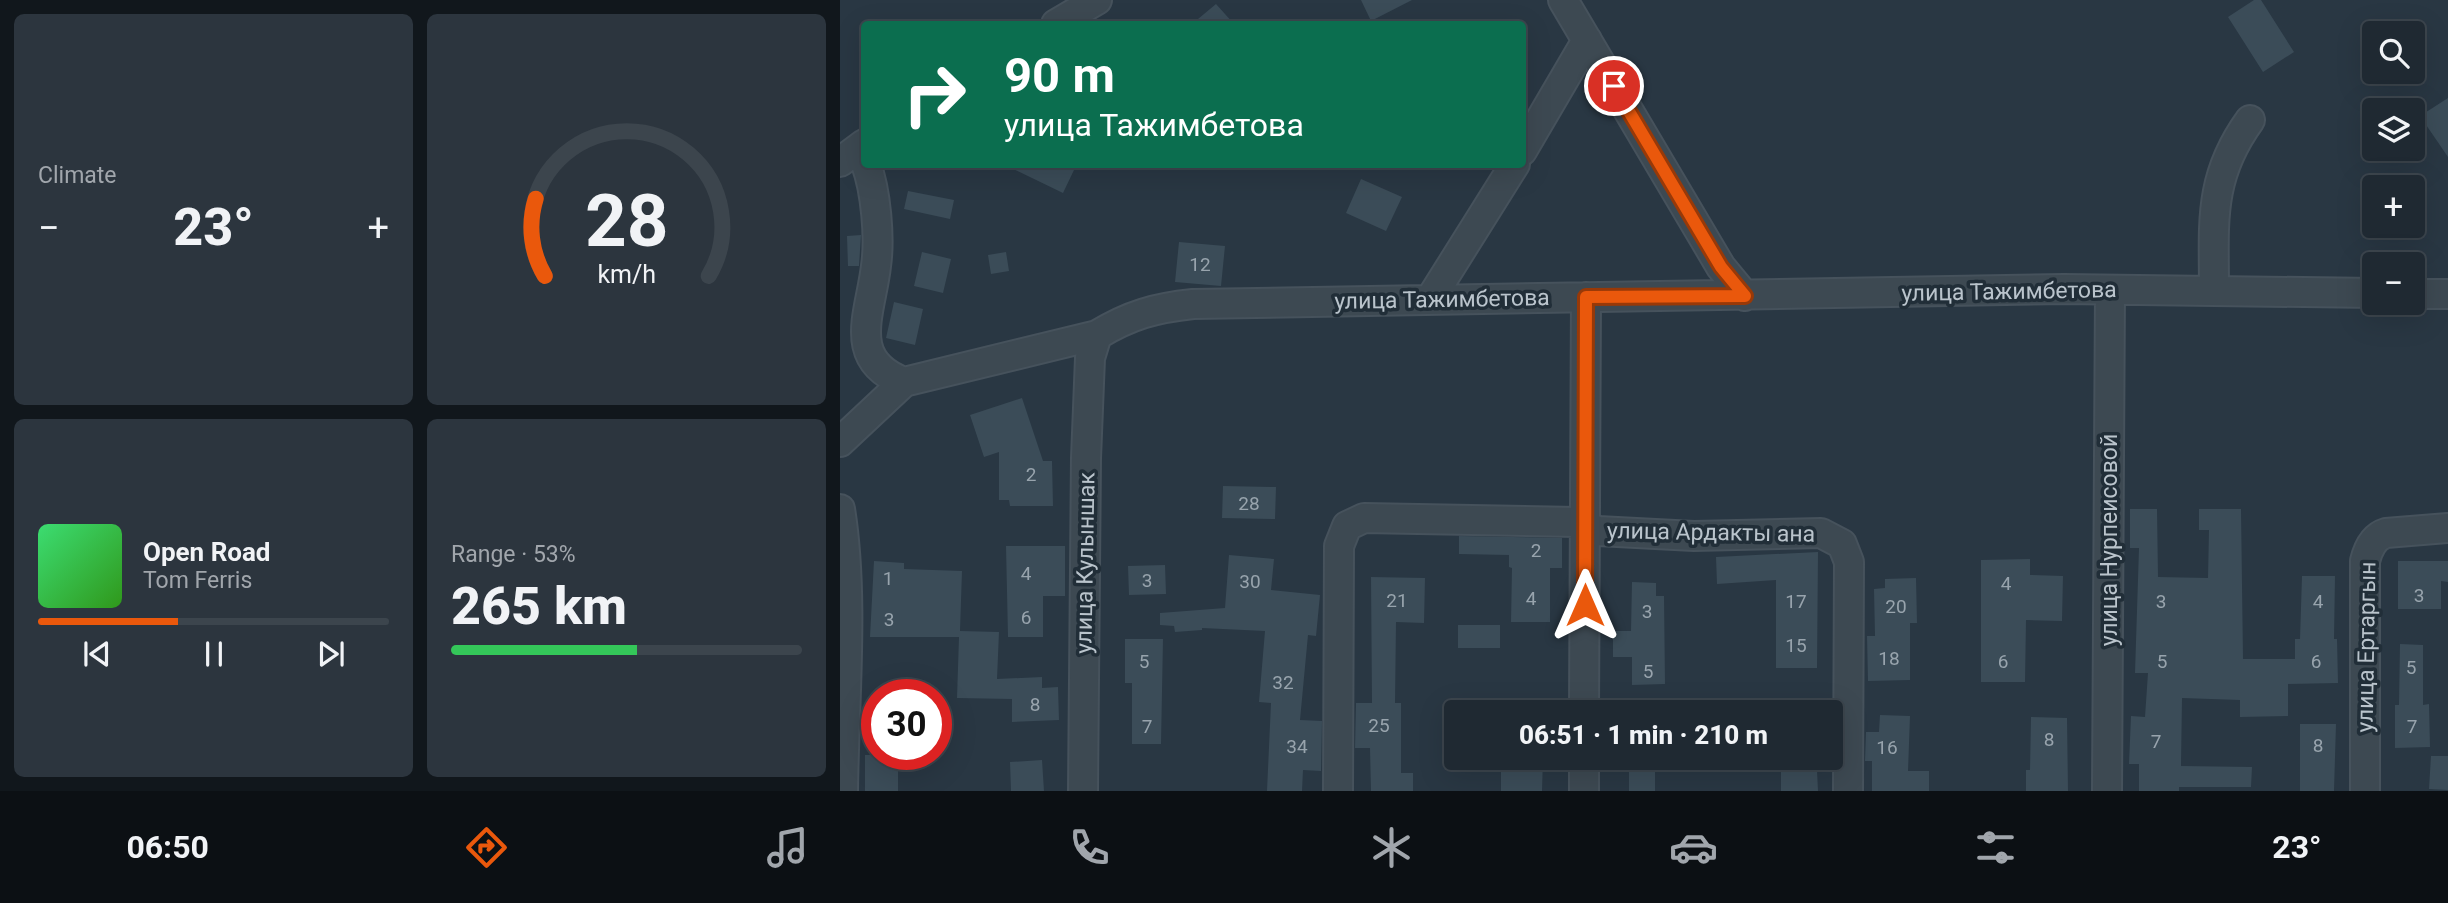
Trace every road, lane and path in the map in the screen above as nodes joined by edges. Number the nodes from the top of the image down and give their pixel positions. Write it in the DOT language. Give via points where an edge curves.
graph roads {
  1 [pos="1097,0"];
  2 [pos="1563,0"];
  3 [pos="1061,21"];
  4 [pos="1587,40"];
  5 [pos="2250,120"];
  6 [pos="1526,144"];
  7 [pos="866,168"];
  8 [pos="1512,168"];
  9 [pos="2110,290"];
  10 [pos="2214,290"];
  11 [pos="2362,293"];
  12 [pos="2425,294"];
  13 [pos="2448,295"];
  14 [pos="1745,296"];
  15 [pos="1586,297"];
  16 [pos="1431,298"];
  17 [pos="1097,335"];
  18 [pos="904,382"];
  19 [pos="840,442"];
  20 [pos="840,509"];
  21 [pos="1586,525"];
  22 [pos="2448,527"];
  23 [pos="1584,700"];
  24 [pos="1584,770"];
  25 [pos="842,791"];
  26 [pos="1083,791"];
  27 [pos="1338,791"];
  28 [pos="1584,791"];
  29 [pos="1849,791"];
  30 [pos="2107,791"];
  31 [pos="2365,791"];
  1 -- 3 [label="street"];
  2 -- 4 [label="street"];
  4 -- 6 [label="street"];
  4 -- 14 [label="street" via="1721,267"];
  5 -- 10 [label="street" via="2226,162 2213,210"];
  7 -- 18 [label="street" via="872,180 877,265 866,335 871,358 884,372"];
  8 -- 16 [label="street"];
  9 -- 10 [label="street, улица Тажимбетова"];
  9 -- 14 [label="street, улица Тажимбетова"];
  9 -- 30 [label="street, улица Нурпеисовой"];
  10 -- 11 [label="street, улица Тажимбетова"];
  12 -- 13 [label="street"];
  14 -- 15 [label="street, улица Тажимбетова"];
  15 -- 16 [label="street, улица Тажимбетова"];
  15 -- 21 [label="street"];
  16 -- 17 [label="street, улица Тажимбетова" via="1193,304 1124,319"];
  17 -- 18 [label="street, улица Тажимбетова"];
  17 -- 26 [label="street, улица Кулыншак" via="1090,358 1086,458"];
  18 -- 19 [label="street, улица Тажимбетова"];
  20 -- 25 [label="street" via="846,615"];
  21 -- 23 [label="street"];
  21 -- 27 [label="street, улица Ардакты ана" via="1364,518 1347,526 1339,546"];
  21 -- 29 [label="street, улица Ардакты ана" via="1598,531 1694,536 1821,533 1842,544 1849,562"];
  22 -- 31 [label="street, улица Ертаргын" via="2379,535 2368,551"];
  24 -- 28 [label="street"];
}
